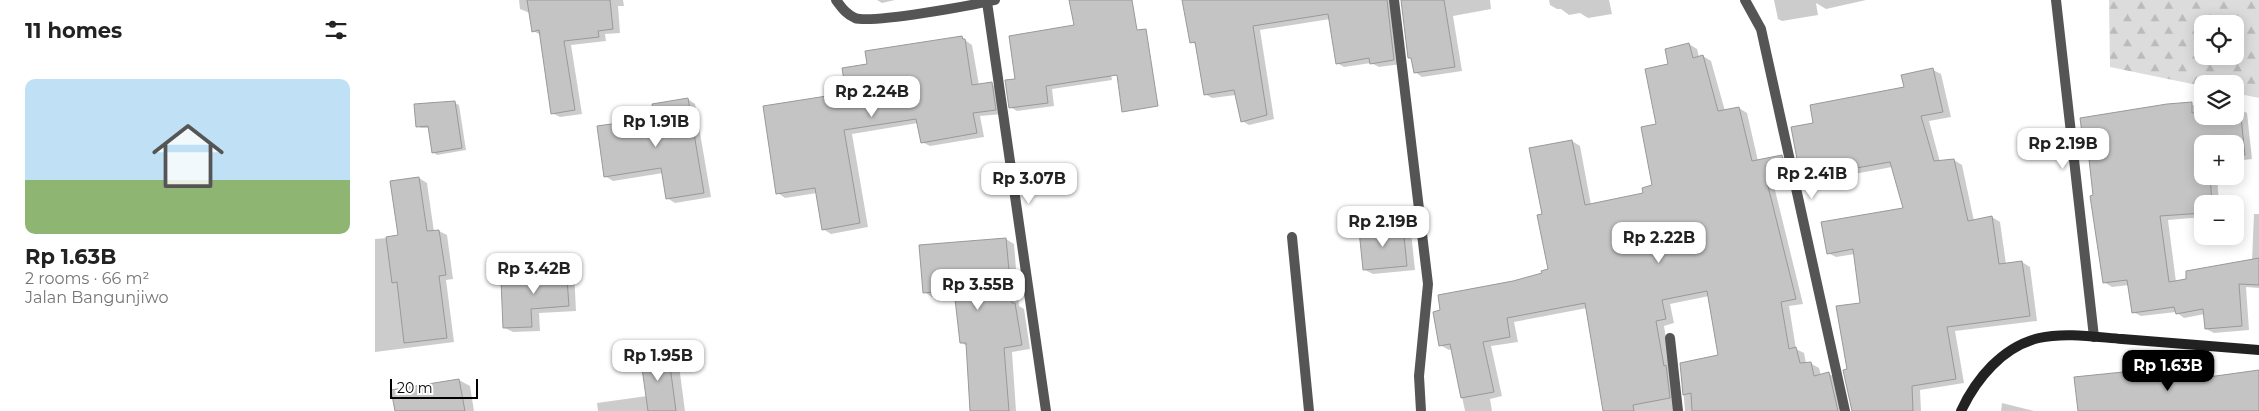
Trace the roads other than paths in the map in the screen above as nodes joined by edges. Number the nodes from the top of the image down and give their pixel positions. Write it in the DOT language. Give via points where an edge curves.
graph roads {
  1 [pos="836,0"];
  2 [pos="1394,0"];
  3 [pos="1745,0"];
  4 [pos="2056,0"];
  5 [pos="991,1"];
  6 [pos="1292,237"];
  7 [pos="2094,337"];
  8 [pos="1670,338"];
  9 [pos="2259,350"];
  10 [pos="1045,411"];
  11 [pos="1309,411"];
  12 [pos="1421,411"];
  13 [pos="1679,411"];
  14 [pos="1845,411"];
  15 [pos="1961,411"];
  1 -- 5 [label="street" via="845,13 857,19 878,19"];
  2 -- 12 [label="street" via="1428,284 1419,376"];
  3 -- 14 [label="street" via="1761,30"];
  4 -- 7 [label="street"];
  5 -- 10 [label="street"];
  6 -- 11 [label="street"];
  7 -- 9 [label="main road"];
  7 -- 15 [label="main road" via="2038,338 2016,347 1997,360 1979,379"];
  8 -- 13 [label="street"];
}
